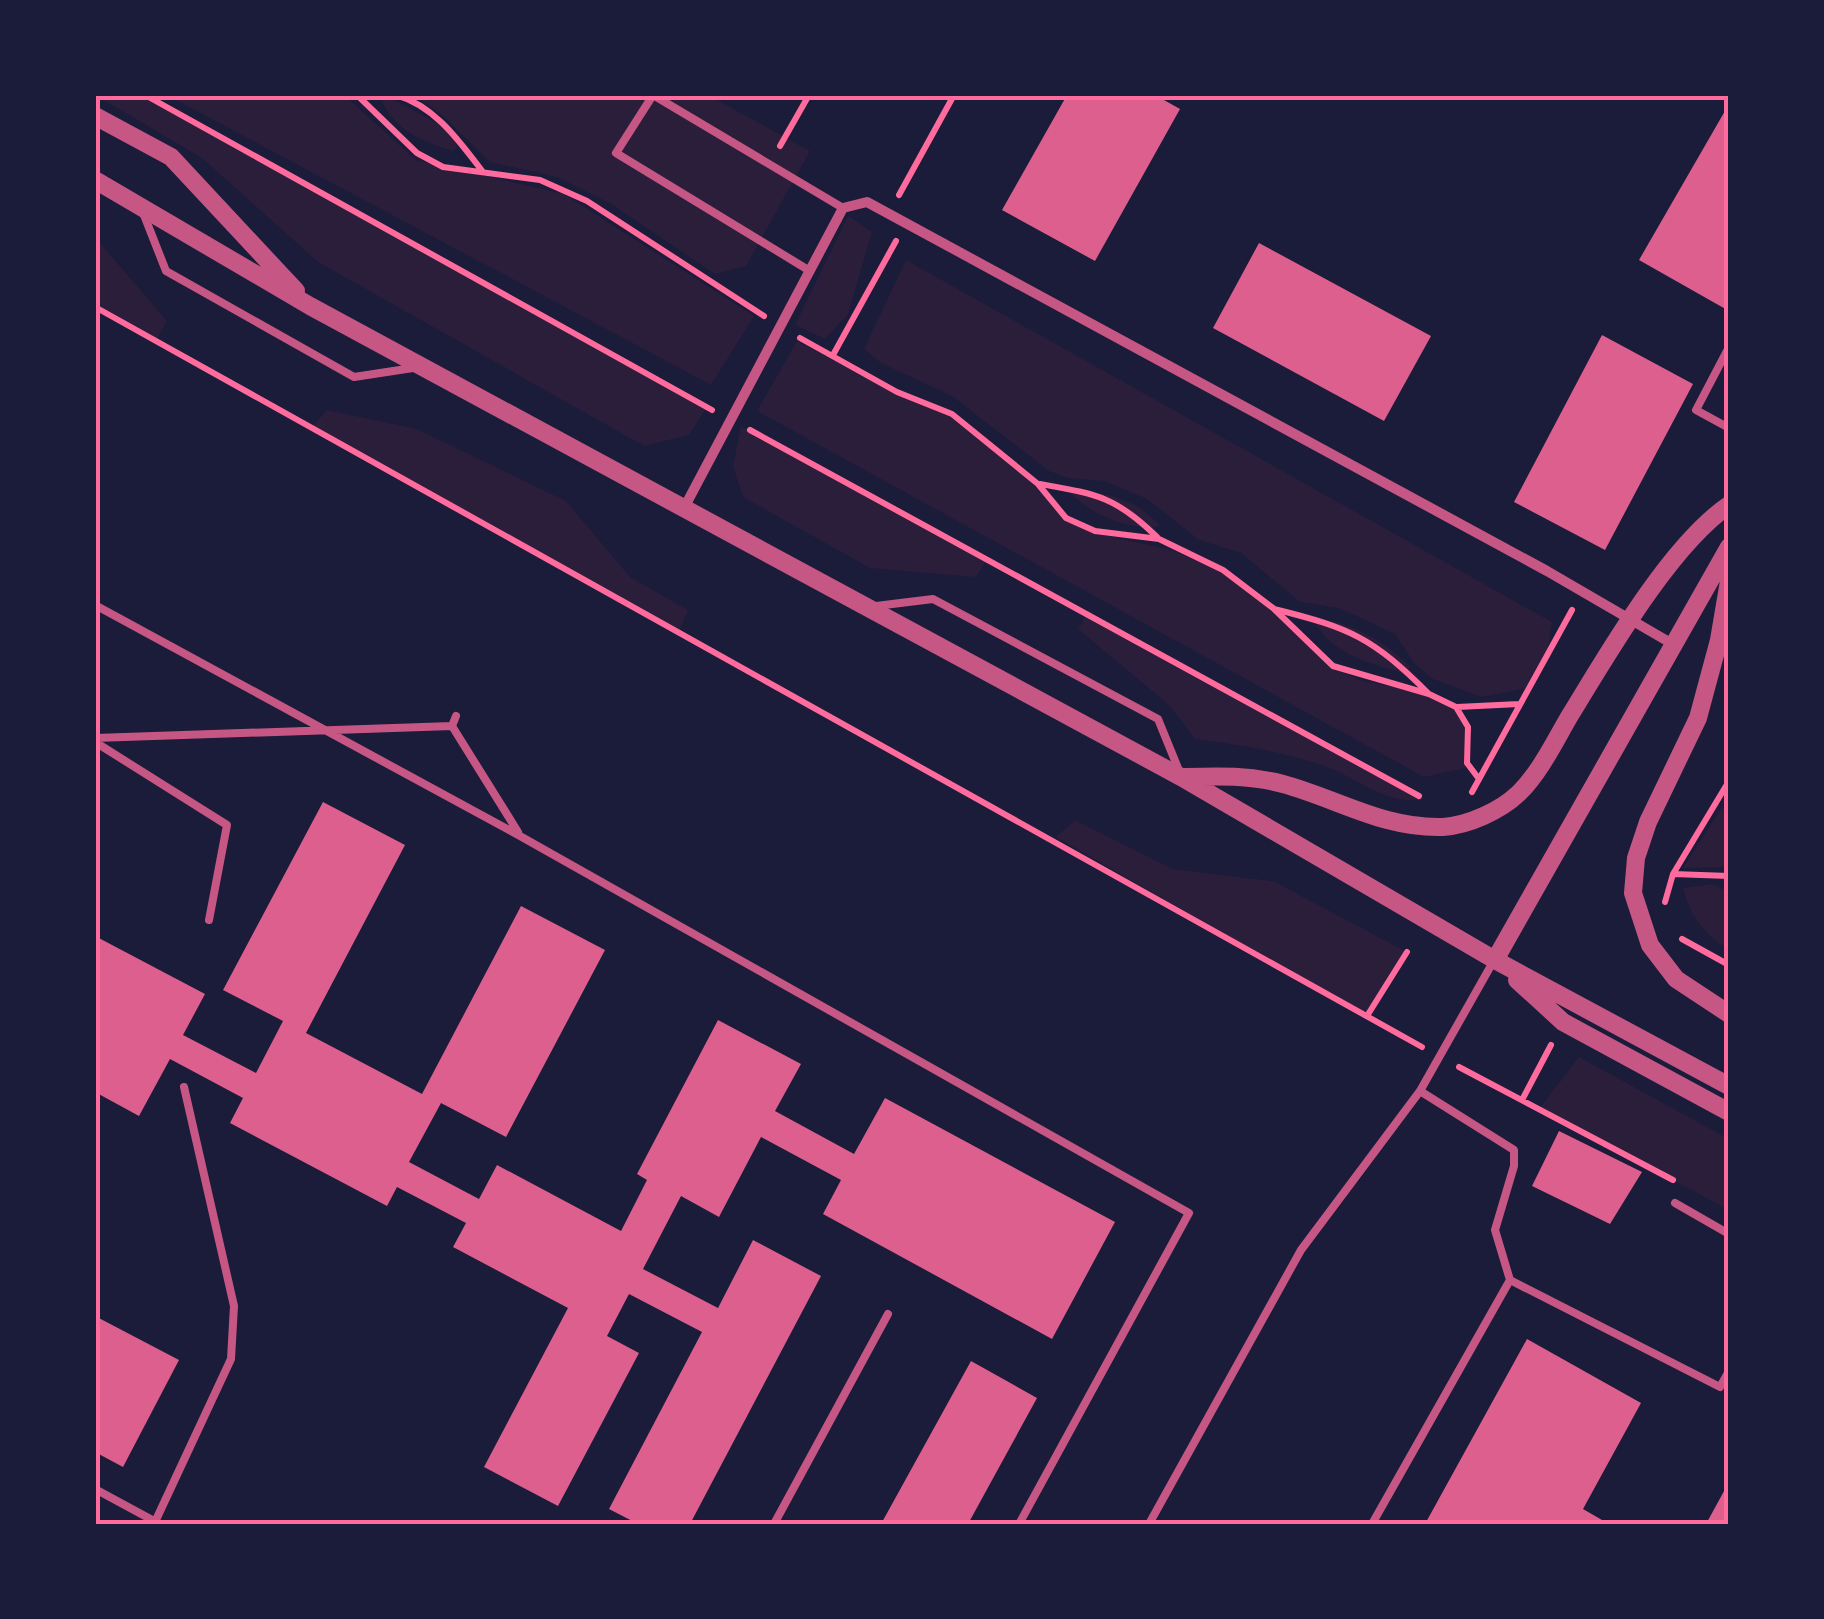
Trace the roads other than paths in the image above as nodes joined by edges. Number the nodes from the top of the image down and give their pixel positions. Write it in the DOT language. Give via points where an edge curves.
graph roads {
  1 [pos="653,95"];
  2 [pos="95,116"];
  3 [pos="95,180"];
  4 [pos="140,206"];
  5 [pos="843,208"];
  6 [pos="810,271"];
  7 [pos="310,306"];
  8 [pos="1729,347"];
  9 [pos="421,366"];
  10 [pos="1729,428"];
  11 [pos="1729,506"];
  12 [pos="684,508"];
  13 [pos="1729,547"];
  14 [pos="1729,580"];
  15 [pos="95,605"];
  16 [pos="868,607"];
  17 [pos="1628,621"];
  18 [pos="1676,646"];
  19 [pos="456,716"];
  20 [pos="452,726"];
  21 [pos="324,729"];
  22 [pos="95,740"];
  23 [pos="1182,777"];
  24 [pos="520,836"];
  25 [pos="209,920"];
  26 [pos="1494,960"];
  27 [pos="1729,1014"];
  28 [pos="1729,1086"];
  29 [pos="184,1087"];
  30 [pos="1420,1091"];
  31 [pos="1729,1112"];
  32 [pos="1675,1203"];
  33 [pos="1729,1234"];
  34 [pos="1510,1280"];
  35 [pos="888,1314"];
  36 [pos="1729,1370"];
  37 [pos="95,1489"];
  38 [pos="158,1523"];
  39 [pos="774,1524"];
  40 [pos="1018,1524"];
  41 [pos="1150,1524"];
  42 [pos="1372,1524"];
  1 -- 5 [label="lane"];
  1 -- 6 [label="lane" via="616,154"];
  2 -- 7 [label="street" via="170,157"];
  3 -- 4 [label="street"];
  4 -- 7 [label="street"];
  4 -- 9 [label="lane" via="166,271 354,377"];
  5 -- 6 [label="street"];
  5 -- 17 [label="street" via="868,202 907,222"];
  6 -- 12 [label="street"];
  7 -- 9 [label="street"];
  8 -- 10 [label="lane" via="1696,410"];
  9 -- 12 [label="street"];
  11 -- 17 [label="street" via="1711,518"];
  12 -- 16 [label="street"];
  13 -- 18 [label="street"];
  14 -- 27 [label="street" via="1698,718 1648,822 1633,893 1650,945 1676,980"];
  15 -- 21 [label="lane"];
  16 -- 23 [label="street"];
  16 -- 23 [label="lane" via="933,599 1158,719"];
  17 -- 18 [label="street"];
  17 -- 23 [label="street" via="1536,774 1505,805 1472,820 1420,826 1377,820 1248,776"];
  18 -- 26 [label="street"];
  19 -- 20 [label="lane"];
  20 -- 21 [label="lane"];
  20 -- 24 [label="lane"];
  21 -- 22 [label="lane"];
  21 -- 24 [label="lane"];
  22 -- 25 [label="lane" via="227,825"];
  23 -- 26 [label="street"];
  24 -- 40 [label="lane" via="1189,1213"];
  26 -- 28 [label="street"];
  26 -- 30 [label="lane"];
  26 -- 31 [label="street" via="1563,1022"];
  29 -- 38 [label="lane" via="234,1306 231,1359"];
  30 -- 34 [label="lane" via="1514,1150 1495,1230"];
  30 -- 41 [label="lane" via="1301,1250"];
  32 -- 33 [label="lane"];
  34 -- 36 [label="lane" via="1720,1387"];
  34 -- 42 [label="lane"];
  35 -- 39 [label="lane"];
  37 -- 38 [label="lane"];
}
